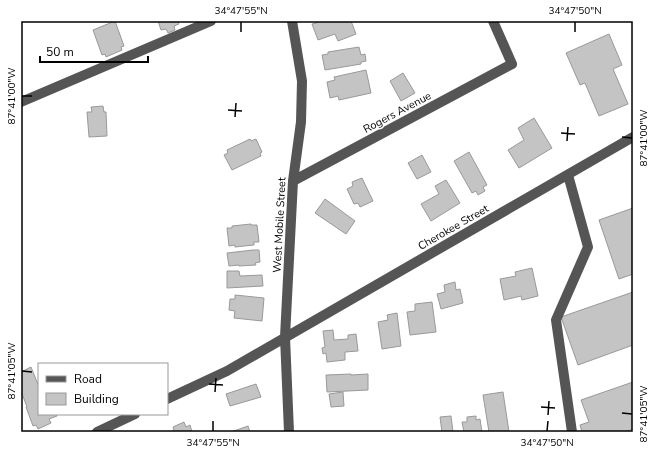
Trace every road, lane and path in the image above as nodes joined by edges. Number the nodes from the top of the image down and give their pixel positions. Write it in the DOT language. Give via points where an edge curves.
graph roads {
  1 [pos="211,21"];
  2 [pos="292,21"];
  3 [pos="493,21"];
  4 [pos="21,102"];
  5 [pos="633,137"];
  6 [pos="568,175"];
  7 [pos="293,181"];
  8 [pos="285,337"];
  9 [pos="168,399"];
  10 [pos="133,415"];
  11 [pos="97,432"];
  12 [pos="289,432"];
  13 [pos="572,432"];
  1 -- 4 [label="street"];
  2 -- 7 [label="street, West Mobile Street" via="302,80 301,122"];
  3 -- 7 [label="street, Rogers Avenue" via="512,64"];
  5 -- 6 [label="street, Cherokee Street"];
  6 -- 8 [label="street, Cherokee Street"];
  6 -- 13 [label="street" via="588,247 556,320"];
  7 -- 8 [label="street, West Mobile Street"];
  8 -- 9 [label="street, Cherokee Street" via="227,371"];
  8 -- 12 [label="street, West Mobile Street"];
  10 -- 11 [label="street"];
}
